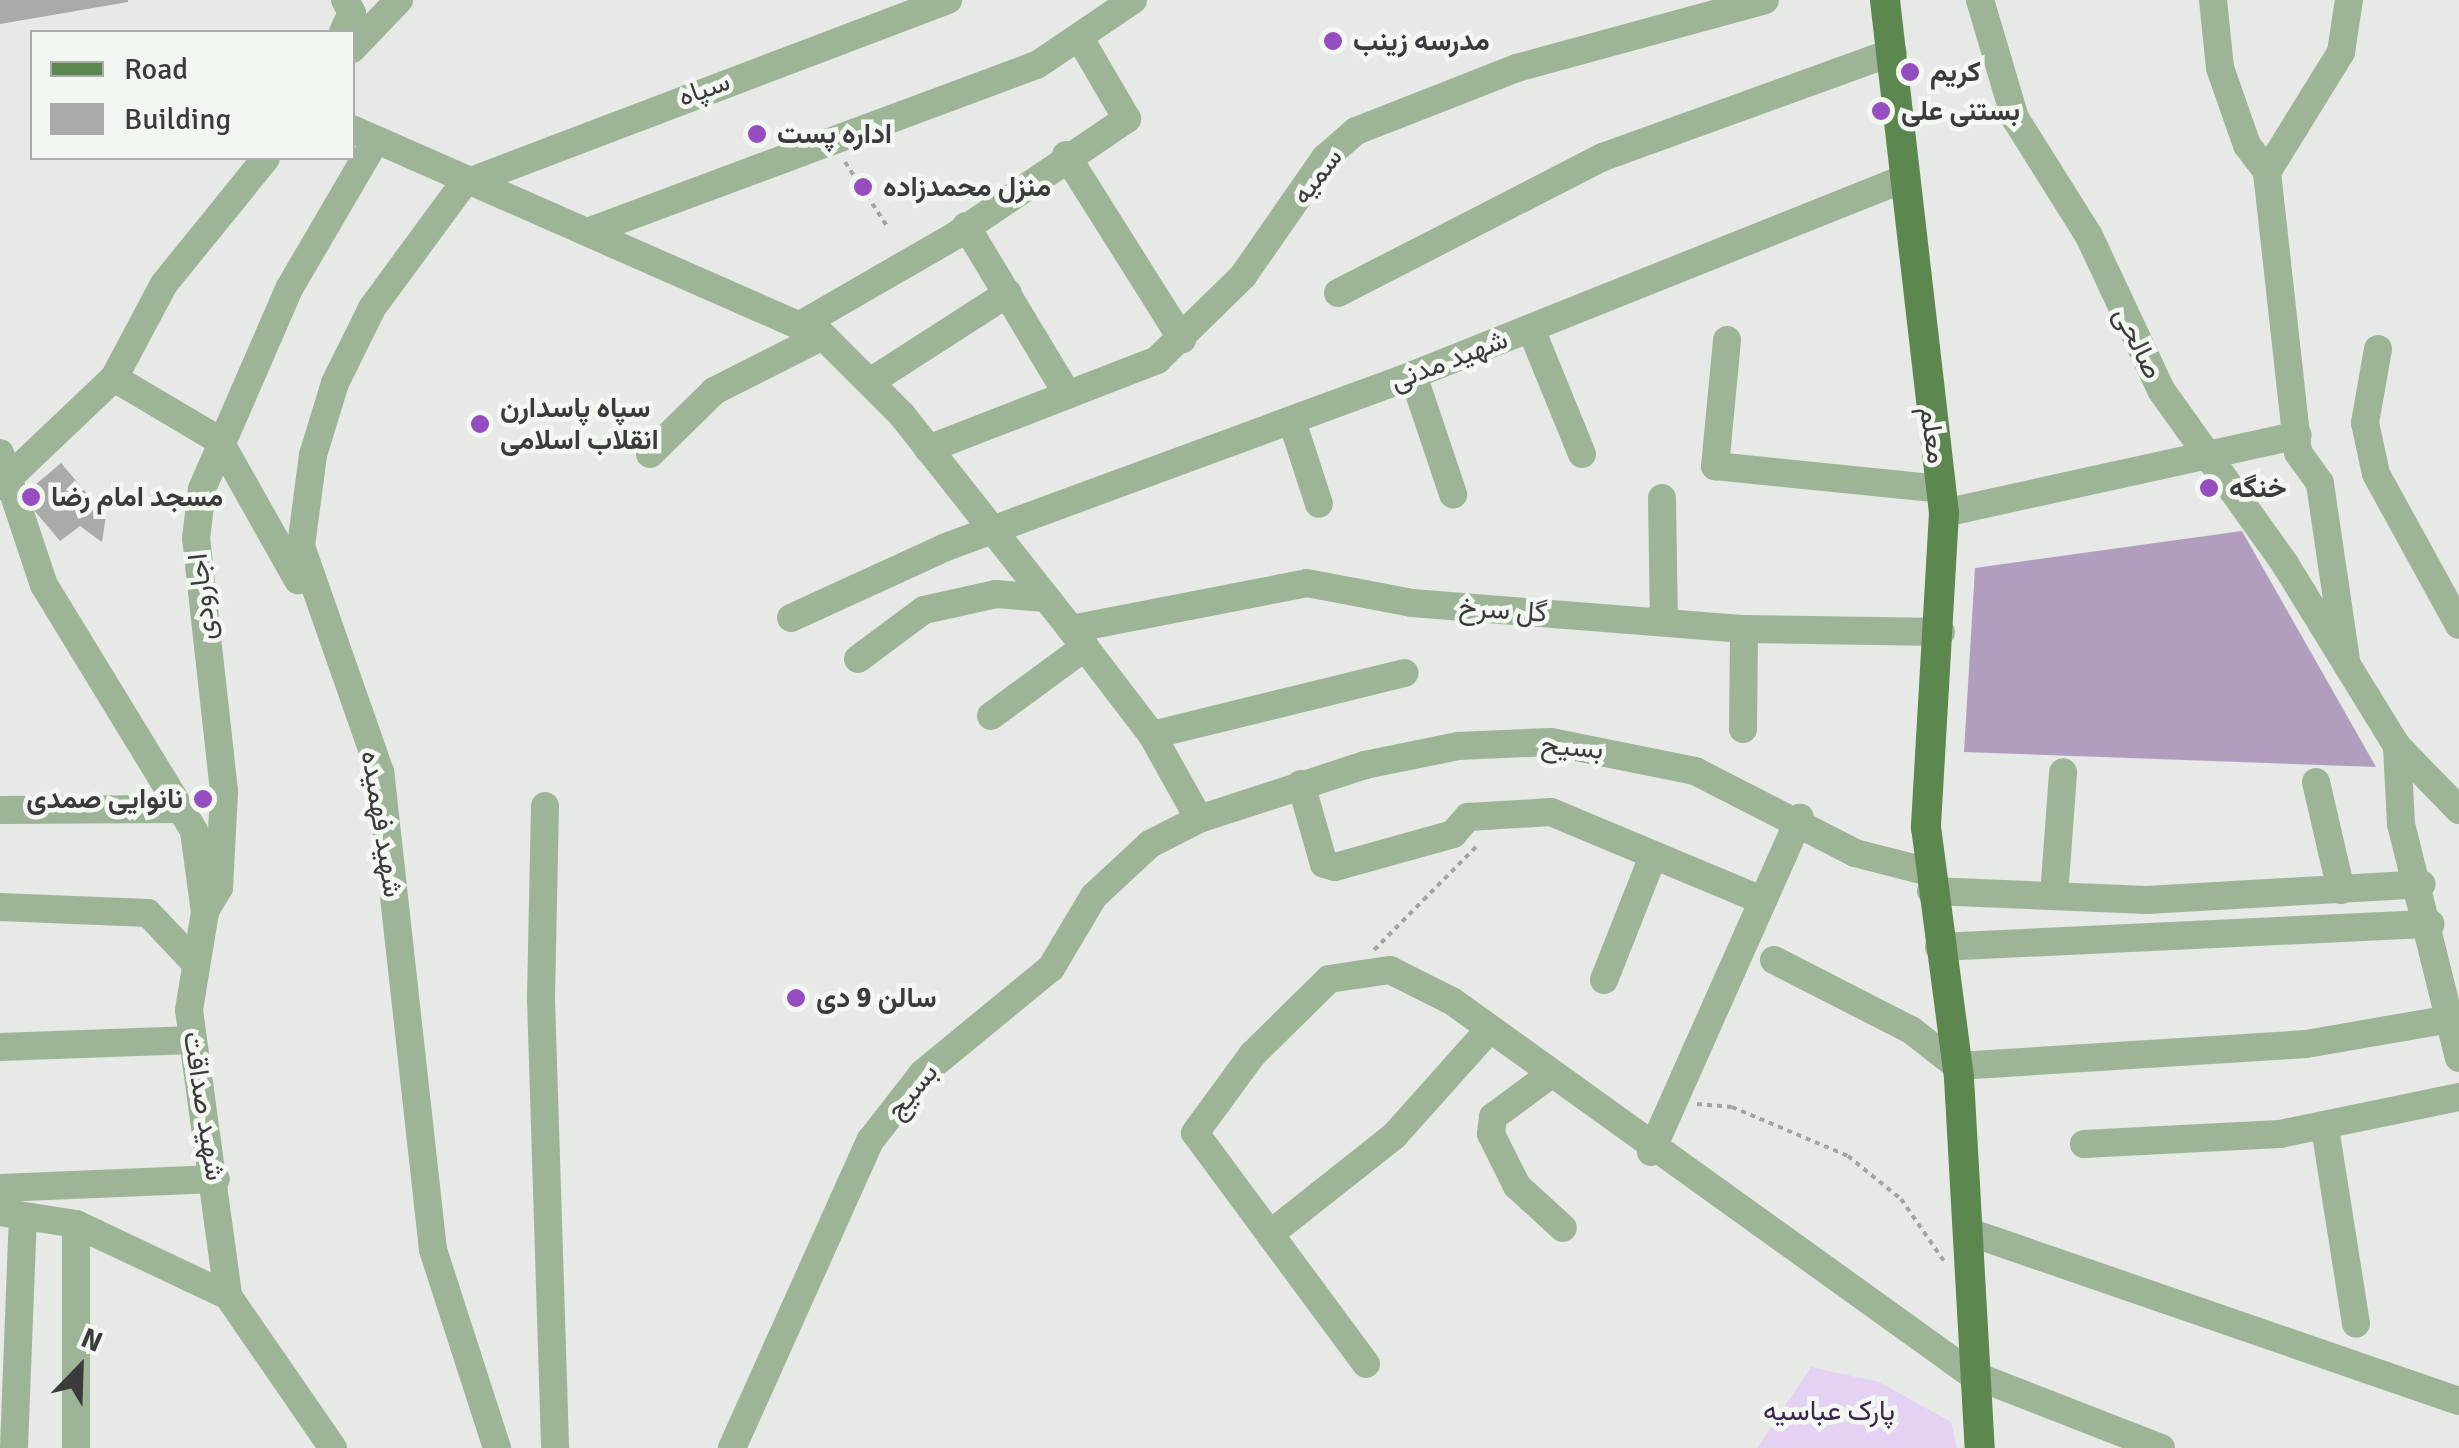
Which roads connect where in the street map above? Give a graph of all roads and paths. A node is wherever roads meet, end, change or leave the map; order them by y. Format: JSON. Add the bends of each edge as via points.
{"nodes":[{"id":1,"x":346,"y":0,"type":"edge"},
{"id":2,"x":399,"y":0,"type":"edge"},
{"id":3,"x":948,"y":0,"type":"edge"},
{"id":4,"x":1133,"y":0,"type":"edge"},
{"id":5,"x":1765,"y":0,"type":"edge"},
{"id":6,"x":1885,"y":0,"type":"edge"},
{"id":7,"x":1980,"y":0,"type":"edge"},
{"id":8,"x":2213,"y":0,"type":"edge"},
{"id":9,"x":2348,"y":0,"type":"edge"},
{"id":10,"x":344,"y":30,"type":"edge"},
{"id":11,"x":1081,"y":40,"type":"junction"},
{"id":12,"x":355,"y":47,"type":"edge"},
{"id":13,"x":1893,"y":52,"type":"junction"},
{"id":14,"x":364,"y":134,"type":"edge"},
{"id":15,"x":831,"y":142,"type":"junction"},
{"id":16,"x":1066,"y":154,"type":"junction"},
{"id":17,"x":264,"y":160,"type":"edge"},
{"id":18,"x":351,"y":160,"type":"edge"},
{"id":19,"x":2266,"y":172,"type":"junction"},
{"id":20,"x":1904,"y":179,"type":"junction"},
{"id":21,"x":463,"y":184,"type":"junction"},
{"id":22,"x":887,"y":226,"type":"dead end"},
{"id":23,"x":966,"y":226,"type":"junction"},
{"id":24,"x":590,"y":231,"type":"junction"},
{"id":25,"x":1008,"y":293,"type":"junction"},
{"id":26,"x":1338,"y":293,"type":"dead end"},
{"id":27,"x":1531,"y":328,"type":"junction"},
{"id":28,"x":812,"y":330,"type":"junction"},
{"id":29,"x":1182,"y":339,"type":"junction"},
{"id":30,"x":1727,"y":340,"type":"dead end"},
{"id":31,"x":2378,"y":349,"type":"dead end"},
{"id":32,"x":1414,"y":375,"type":"junction"},
{"id":33,"x":114,"y":378,"type":"junction"},
{"id":34,"x":870,"y":382,"type":"junction"},
{"id":35,"x":1068,"y":394,"type":"junction"},
{"id":36,"x":1292,"y":421,"type":"junction"},
{"id":37,"x":2298,"y":435,"type":"junction"},
{"id":38,"x":219,"y":440,"type":"junction"},
{"id":39,"x":928,"y":448,"type":"junction"},
{"id":40,"x":0,"y":452,"type":"edge"},
{"id":41,"x":650,"y":454,"type":"dead end"},
{"id":42,"x":1582,"y":454,"type":"dead end"},
{"id":43,"x":2206,"y":460,"type":"junction"},
{"id":44,"x":5,"y":482,"type":"edge"},
{"id":45,"x":1454,"y":494,"type":"dead end"},
{"id":46,"x":1662,"y":498,"type":"dead end"},
{"id":47,"x":1943,"y":501,"type":"junction"},
{"id":48,"x":1319,"y":504,"type":"dead end"},
{"id":49,"x":991,"y":530,"type":"junction"},
{"id":50,"x":1046,"y":598,"type":"junction"},
{"id":51,"x":791,"y":618,"type":"dead end"},
{"id":52,"x":320,"y":619,"type":"junction"},
{"id":53,"x":1664,"y":622,"type":"junction"},
{"id":54,"x":2459,"y":625,"type":"edge"},
{"id":55,"x":1744,"y":629,"type":"junction"},
{"id":56,"x":1941,"y":632,"type":"junction"},
{"id":57,"x":1078,"y":638,"type":"junction"},
{"id":58,"x":858,"y":659,"type":"dead end"},
{"id":59,"x":2346,"y":660,"type":"junction"},
{"id":60,"x":1406,"y":673,"type":"dead end"},
{"id":61,"x":991,"y":716,"type":"dead end"},
{"id":62,"x":1743,"y":728,"type":"dead end"},
{"id":63,"x":1152,"y":735,"type":"junction"},
{"id":64,"x":2396,"y":746,"type":"junction"},
{"id":65,"x":2063,"y":772,"type":"dead end"},
{"id":66,"x":2316,"y":782,"type":"dead end"},
{"id":67,"x":1300,"y":784,"type":"junction"},
{"id":68,"x":2454,"y":798,"type":"edge"},
{"id":69,"x":545,"y":806,"type":"dead end"},
{"id":70,"x":182,"y":809,"type":"junction"},
{"id":71,"x":0,"y":810,"type":"edge"},
{"id":72,"x":1800,"y":818,"type":"junction"},
{"id":73,"x":1200,"y":819,"type":"junction"},
{"id":74,"x":1478,"y":844,"type":"dead end"},
{"id":75,"x":1652,"y":859,"type":"junction"},
{"id":76,"x":1930,"y":882,"type":"junction"},
{"id":77,"x":2422,"y":884,"type":"junction"},
{"id":78,"x":2341,"y":890,"type":"junction"},
{"id":79,"x":2054,"y":896,"type":"junction"},
{"id":80,"x":1761,"y":900,"type":"junction"},
{"id":81,"x":0,"y":907,"type":"edge"},
{"id":82,"x":205,"y":912,"type":"junction"},
{"id":83,"x":2430,"y":924,"type":"junction"},
{"id":84,"x":1939,"y":947,"type":"junction"},
{"id":85,"x":1774,"y":960,"type":"dead end"},
{"id":86,"x":196,"y":964,"type":"junction"},
{"id":87,"x":1357,"y":972,"type":"junction"},
{"id":88,"x":1604,"y":980,"type":"dead end"},
{"id":89,"x":2450,"y":1018,"type":"junction"},
{"id":90,"x":1486,"y":1033,"type":"junction"},
{"id":91,"x":194,"y":1040,"type":"junction"},
{"id":92,"x":0,"y":1046,"type":"edge"},
{"id":93,"x":2459,"y":1058,"type":"edge"},
{"id":94,"x":1957,"y":1066,"type":"junction"},
{"id":95,"x":1547,"y":1077,"type":"junction"},
{"id":96,"x":2459,"y":1097,"type":"edge"},
{"id":97,"x":1670,"y":1100,"type":"junction"},
{"id":98,"x":2325,"y":1128,"type":"junction"},
{"id":99,"x":2084,"y":1144,"type":"dead end"},
{"id":100,"x":1651,"y":1152,"type":"junction"},
{"id":101,"x":216,"y":1179,"type":"junction"},
{"id":102,"x":0,"y":1188,"type":"edge"},
{"id":103,"x":12,"y":1214,"type":"edge"},
{"id":104,"x":76,"y":1224,"type":"junction"},
{"id":105,"x":1562,"y":1228,"type":"dead end"},
{"id":106,"x":1969,"y":1232,"type":"junction"},
{"id":107,"x":1270,"y":1234,"type":"junction"},
{"id":108,"x":1970,"y":1290,"type":"junction"},
{"id":109,"x":228,"y":1296,"type":"junction"},
{"id":110,"x":2356,"y":1324,"type":"dead end"},
{"id":111,"x":1366,"y":1364,"type":"dead end"},
{"id":112,"x":1971,"y":1374,"type":"junction"},
{"id":113,"x":2459,"y":1402,"type":"edge"},
{"id":114,"x":14,"y":1448,"type":"edge"},
{"id":115,"x":76,"y":1448,"type":"edge"},
{"id":116,"x":333,"y":1448,"type":"edge"},
{"id":117,"x":497,"y":1448,"type":"edge"},
{"id":118,"x":555,"y":1448,"type":"edge"},
{"id":119,"x":732,"y":1448,"type":"edge"},
{"id":120,"x":1980,"y":1448,"type":"edge"},
{"id":121,"x":2161,"y":1448,"type":"edge"}],
"edges":[{"from":1,"to":10,"type":"street","via":[[352,13]]},
{"from":2,"to":12,"type":"street"},
{"from":3,"to":21,"type":"street","name":"سپاه","via":[[502,162]]},
{"from":4,"to":11,"type":"street"},
{"from":5,"to":29,"type":"street","name":"سمیه","via":[[1517,68],[1356,130]]},
{"from":6,"to":13,"type":"main road","name":"معلم"},
{"from":7,"to":43,"type":"street","name":"صالحی","via":[[2014,118],[2089,236],[2161,390]]},
{"from":8,"to":19,"type":"street","via":[[2220,68],[2246,145]]},
{"from":9,"to":19,"type":"street","via":[[2341,52]]},
{"from":11,"to":15,"type":"street"},
{"from":11,"to":16,"type":"street","via":[[1127,119]]},
{"from":13,"to":20,"type":"main road","name":"معلم"},
{"from":13,"to":26,"type":"street","via":[[1602,158]]},
{"from":14,"to":21,"type":"street"},
{"from":15,"to":22,"type":"path"},
{"from":15,"to":24,"type":"street"},
{"from":16,"to":23,"type":"street"},
{"from":16,"to":29,"type":"street"},
{"from":17,"to":33,"type":"street","via":[[164,284]]},
{"from":18,"to":38,"type":"street","name":"اجارودی"},
{"from":19,"to":37,"type":"street"},
{"from":20,"to":27,"type":"street","name":"شهید مدنی"},
{"from":20,"to":47,"type":"main road","name":"معلم"},
{"from":21,"to":24,"type":"street"},
{"from":21,"to":52,"type":"street","name":"شهید فهمیده","via":[[372,308],[335,383],[313,454],[301,546]]},
{"from":23,"to":25,"type":"street"},
{"from":23,"to":28,"type":"street"},
{"from":24,"to":28,"type":"street"},
{"from":25,"to":34,"type":"street"},
{"from":25,"to":35,"type":"street"},
{"from":27,"to":32,"type":"street","name":"شهید مدنی"},
{"from":27,"to":42,"type":"street"},
{"from":28,"to":34,"type":"street"},
{"from":28,"to":41,"type":"street","via":[[714,391]]},
{"from":29,"to":35,"type":"street","name":"سمیه","via":[[1157,360]]},
{"from":30,"to":47,"type":"street","via":[[1715,466]]},
{"from":31,"to":54,"type":"street","via":[[2365,423],[2376,474]]},
{"from":32,"to":36,"type":"street","name":"شهید مدنی"},
{"from":32,"to":45,"type":"street"},
{"from":33,"to":38,"type":"street"},
{"from":33,"to":44,"type":"street"},
{"from":34,"to":39,"type":"street"},
{"from":35,"to":39,"type":"street","name":"سمیه"},
{"from":36,"to":48,"type":"street"},
{"from":36,"to":49,"type":"street","name":"شهید مدنی"},
{"from":37,"to":43,"type":"street"},
{"from":37,"to":59,"type":"street","via":[[2320,483]]},
{"from":38,"to":52,"type":"street"},
{"from":38,"to":82,"type":"street","name":"اجارودی","via":[[196,540],[224,791],[219,888]]},
{"from":39,"to":49,"type":"street"},
{"from":40,"to":44,"type":"street","name":"شهید صداقت"},
{"from":43,"to":47,"type":"street"},
{"from":43,"to":59,"type":"street","name":"صالحی"},
{"from":44,"to":70,"type":"street","name":"شهید صداقت","via":[[44,585]]},
{"from":46,"to":53,"type":"street"},
{"from":47,"to":56,"type":"main road","name":"معلم"},
{"from":49,"to":50,"type":"street"},
{"from":49,"to":51,"type":"street","name":"شهید مدنی"},
{"from":50,"to":57,"type":"street"},
{"from":50,"to":58,"type":"street","via":[[996,594],[924,610]]},
{"from":52,"to":117,"type":"street","name":"شهید فهمیده","via":[[380,772],[433,1250]]},
{"from":53,"to":55,"type":"street","name":"گل سرخ"},
{"from":53,"to":57,"type":"street","name":"گل سرخ","via":[[1412,604],[1306,582]]},
{"from":55,"to":56,"type":"street","name":"گل سرخ"},
{"from":55,"to":62,"type":"street"},
{"from":56,"to":76,"type":"main road","name":"معلم"},
{"from":57,"to":61,"type":"street"},
{"from":57,"to":63,"type":"street"},
{"from":59,"to":64,"type":"street","name":"صالحی"},
{"from":60,"to":63,"type":"street"},
{"from":63,"to":73,"type":"street"},
{"from":64,"to":68,"type":"street"},
{"from":64,"to":77,"type":"street","via":[[2401,824]]},
{"from":65,"to":79,"type":"street"},
{"from":66,"to":78,"type":"street"},
{"from":67,"to":72,"type":"street","name":"بسیح","via":[[1458,746],[1551,742],[1695,771]]},
{"from":67,"to":73,"type":"street","name":"بسیح"},
{"from":67,"to":75,"type":"street","via":[[1324,864],[1335,868],[1454,834],[1468,817],[1551,812]]},
{"from":69,"to":118,"type":"street","via":[[541,999]]},
{"from":70,"to":71,"type":"street"},
{"from":70,"to":82,"type":"street","name":"شهید صداقت","via":[[194,832]]},
{"from":72,"to":76,"type":"street","name":"بسیح","via":[[1854,853]]},
{"from":72,"to":80,"type":"street"},
{"from":73,"to":119,"type":"street","name":"بسیج","via":[[1150,844],[1094,896],[1051,968],[923,1073],[870,1142]]},
{"from":74,"to":87,"type":"path"},
{"from":75,"to":80,"type":"street"},
{"from":75,"to":88,"type":"street"},
{"from":76,"to":79,"type":"street","name":"بسیح"},
{"from":76,"to":84,"type":"main road","name":"معلم"},
{"from":77,"to":78,"type":"street","name":"بسیح"},
{"from":77,"to":83,"type":"street"},
{"from":78,"to":79,"type":"street","name":"بسیح"},
{"from":80,"to":97,"type":"street"},
{"from":81,"to":86,"type":"street","via":[[148,913]]},
{"from":82,"to":86,"type":"street","name":"شهید صداقت"},
{"from":83,"to":84,"type":"street"},
{"from":83,"to":89,"type":"street"},
{"from":84,"to":94,"type":"main road","name":"معلم"},
{"from":85,"to":94,"type":"street","via":[[1911,1030]]},
{"from":86,"to":91,"type":"street","name":"شهید صداقت"},
{"from":87,"to":90,"type":"street","via":[[1420,980]]},
{"from":87,"to":107,"type":"street","via":[[1329,979],[1304,1000],[1195,1133]]},
{"from":89,"to":93,"type":"street"},
{"from":89,"to":94,"type":"street","via":[[2306,1044]]},
{"from":90,"to":95,"type":"street"},
{"from":90,"to":107,"type":"street","via":[[1394,1136]]},
{"from":91,"to":92,"type":"street"},
{"from":91,"to":101,"type":"street","name":"شهید صداقت"},
{"from":94,"to":106,"type":"main road","name":"معلم"},
{"from":95,"to":100,"type":"street"},
{"from":95,"to":105,"type":"street","via":[[1494,1117],[1491,1134],[1517,1186]]},
{"from":96,"to":98,"type":"street"},
{"from":97,"to":100,"type":"street"},
{"from":97,"to":108,"type":"path","via":[[1732,1107],[1848,1156],[1901,1199]]},
{"from":98,"to":99,"type":"street"},
{"from":98,"to":110,"type":"street"},
{"from":100,"to":112,"type":"street"},
{"from":101,"to":102,"type":"street"},
{"from":101,"to":109,"type":"street","name":"شهید صداقت"},
{"from":103,"to":104,"type":"street"},
{"from":103,"to":114,"type":"street"},
{"from":104,"to":109,"type":"street"},
{"from":104,"to":115,"type":"street"},
{"from":106,"to":108,"type":"main road","name":"معلم"},
{"from":106,"to":113,"type":"street"},
{"from":107,"to":111,"type":"street"},
{"from":108,"to":112,"type":"main road","name":"معلم"},
{"from":109,"to":116,"type":"street","name":"شهید صداقت"},
{"from":112,"to":120,"type":"main road","name":"معلم"},
{"from":112,"to":121,"type":"street"}]}
